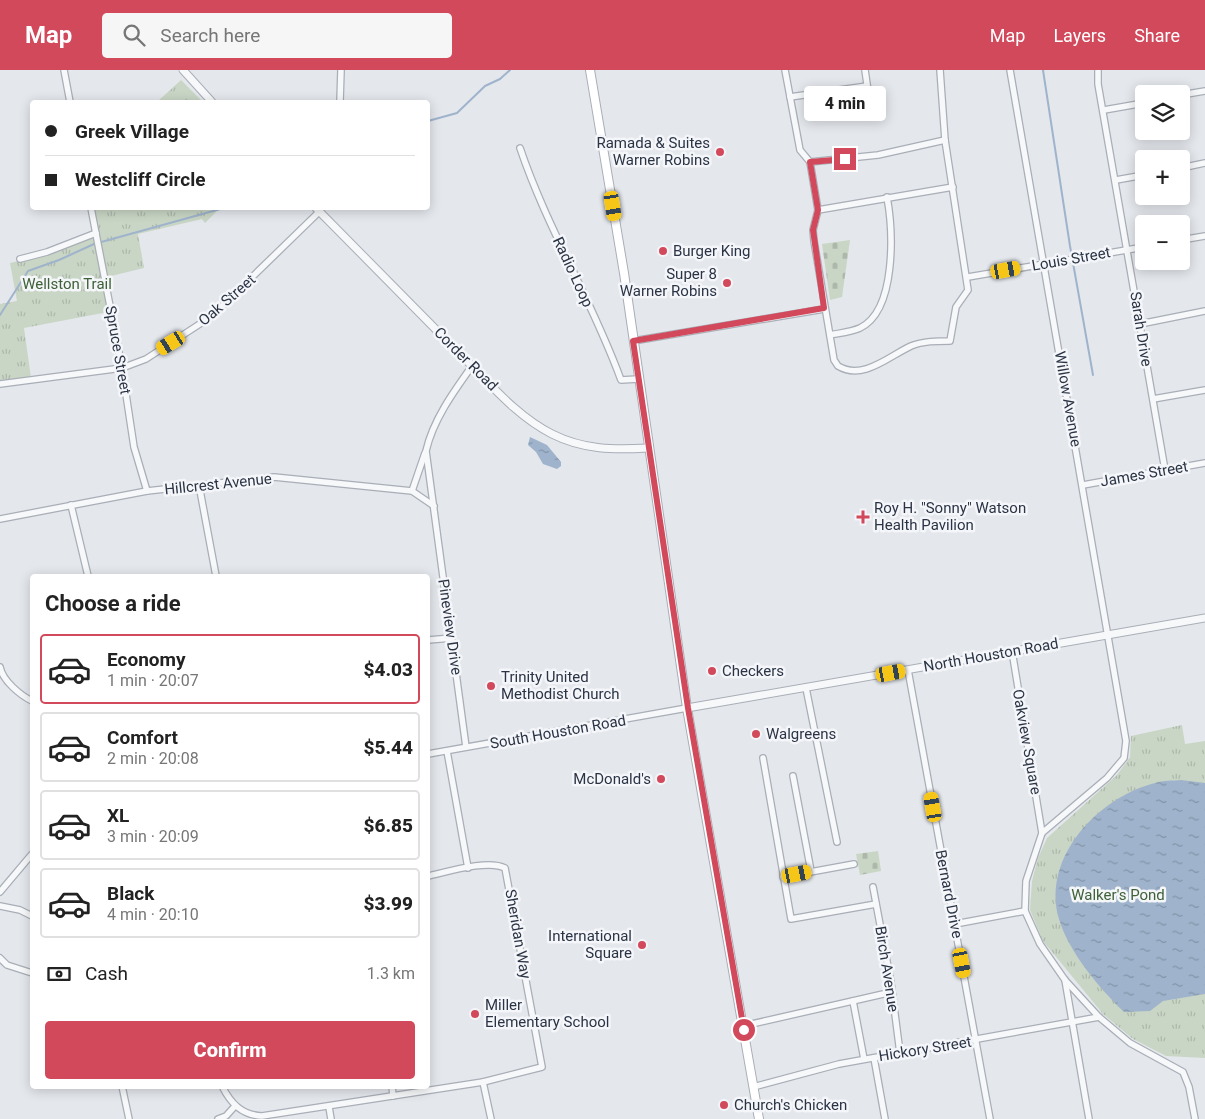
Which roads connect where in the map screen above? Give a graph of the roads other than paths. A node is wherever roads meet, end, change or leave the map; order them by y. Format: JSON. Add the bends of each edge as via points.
{"nodes":[{"id":1,"x":64,"y":70,"type":"edge"},
{"id":2,"x":183,"y":70,"type":"edge"},
{"id":3,"x":341,"y":70,"type":"edge"},
{"id":4,"x":590,"y":70,"type":"edge"},
{"id":5,"x":785,"y":70,"type":"edge"},
{"id":6,"x":865,"y":70,"type":"edge"},
{"id":7,"x":940,"y":70,"type":"edge"},
{"id":8,"x":1010,"y":70,"type":"edge"},
{"id":9,"x":1098,"y":70,"type":"edge"},
{"id":10,"x":867,"y":86,"type":"junction"},
{"id":11,"x":1205,"y":91,"type":"edge"},
{"id":12,"x":1190,"y":94,"type":"edge"},
{"id":13,"x":790,"y":97,"type":"junction"},
{"id":14,"x":70,"y":100,"type":"edge"},
{"id":15,"x":210,"y":100,"type":"edge"},
{"id":16,"x":340,"y":100,"type":"edge"},
{"id":17,"x":1135,"y":104,"type":"edge"},
{"id":18,"x":1104,"y":110,"type":"junction"},
{"id":19,"x":871,"y":112,"type":"dead end"},
{"id":20,"x":945,"y":140,"type":"junction"},
{"id":21,"x":520,"y":148,"type":"dead end"},
{"id":22,"x":810,"y":162,"type":"junction"},
{"id":23,"x":1205,"y":163,"type":"edge"},
{"id":24,"x":1190,"y":166,"type":"edge"},
{"id":25,"x":1135,"y":176,"type":"edge"},
{"id":26,"x":1116,"y":180,"type":"junction"},
{"id":27,"x":953,"y":187,"type":"junction"},
{"id":28,"x":887,"y":198,"type":"junction"},
{"id":29,"x":91,"y":210,"type":"edge"},
{"id":30,"x":317,"y":210,"type":"edge"},
{"id":31,"x":319,"y":210,"type":"edge"},
{"id":32,"x":818,"y":210,"type":"junction"},
{"id":33,"x":96,"y":234,"type":"junction"},
{"id":34,"x":1205,"y":236,"type":"edge"},
{"id":35,"x":1190,"y":238,"type":"edge"},
{"id":36,"x":1135,"y":248,"type":"edge"},
{"id":37,"x":1128,"y":249,"type":"junction"},
{"id":38,"x":20,"y":259,"type":"dead end"},
{"id":39,"x":1044,"y":264,"type":"junction"},
{"id":40,"x":968,"y":277,"type":"junction"},
{"id":41,"x":824,"y":308,"type":"junction"},
{"id":42,"x":1205,"y":311,"type":"edge"},
{"id":43,"x":1140,"y":324,"type":"junction"},
{"id":44,"x":830,"y":334,"type":"junction"},
{"id":45,"x":633,"y":341,"type":"junction"},
{"id":46,"x":472,"y":366,"type":"junction"},
{"id":47,"x":122,"y":368,"type":"junction"},
{"id":48,"x":638,"y":379,"type":"junction"},
{"id":49,"x":0,"y":384,"type":"edge"},
{"id":50,"x":1205,"y":390,"type":"edge"},
{"id":51,"x":1153,"y":399,"type":"junction"},
{"id":52,"x":648,"y":448,"type":"junction"},
{"id":53,"x":426,"y":451,"type":"junction"},
{"id":54,"x":1205,"y":463,"type":"edge"},
{"id":55,"x":1165,"y":470,"type":"junction"},
{"id":56,"x":199,"y":484,"type":"junction"},
{"id":57,"x":1083,"y":485,"type":"junction"},
{"id":58,"x":412,"y":491,"type":"junction"},
{"id":59,"x":147,"y":492,"type":"junction"},
{"id":60,"x":71,"y":505,"type":"junction"},
{"id":61,"x":434,"y":506,"type":"junction"},
{"id":62,"x":0,"y":519,"type":"edge"},
{"id":63,"x":88,"y":574,"type":"edge"},
{"id":64,"x":216,"y":574,"type":"edge"},
{"id":65,"x":1205,"y":618,"type":"edge"},
{"id":66,"x":1109,"y":634,"type":"junction"},
{"id":67,"x":452,"y":638,"type":"junction"},
{"id":68,"x":430,"y":640,"type":"edge"},
{"id":69,"x":1012,"y":652,"type":"junction"},
{"id":70,"x":908,"y":670,"type":"junction"},
{"id":71,"x":0,"y":671,"type":"edge"},
{"id":72,"x":806,"y":688,"type":"junction"},
{"id":73,"x":30,"y":700,"type":"edge"},
{"id":74,"x":688,"y":708,"type":"junction"},
{"id":75,"x":466,"y":748,"type":"junction"},
{"id":76,"x":447,"y":751,"type":"junction"},
{"id":77,"x":430,"y":754,"type":"edge"},
{"id":78,"x":763,"y":758,"type":"dead end"},
{"id":79,"x":793,"y":776,"type":"dead end"},
{"id":80,"x":1042,"y":833,"type":"junction"},
{"id":81,"x":837,"y":842,"type":"dead end"},
{"id":82,"x":30,"y":856,"type":"edge"},
{"id":83,"x":854,"y":864,"type":"dead end"},
{"id":84,"x":468,"y":868,"type":"junction"},
{"id":85,"x":811,"y":871,"type":"junction"},
{"id":86,"x":430,"y":876,"type":"edge"},
{"id":87,"x":784,"y":877,"type":"junction"},
{"id":88,"x":873,"y":886,"type":"dead end"},
{"id":89,"x":0,"y":892,"type":"edge"},
{"id":90,"x":876,"y":904,"type":"junction"},
{"id":91,"x":0,"y":906,"type":"edge"},
{"id":92,"x":1025,"y":911,"type":"junction"},
{"id":93,"x":30,"y":915,"type":"edge"},
{"id":94,"x":955,"y":924,"type":"junction"},
{"id":95,"x":0,"y":958,"type":"edge"},
{"id":96,"x":30,"y":972,"type":"edge"},
{"id":97,"x":1065,"y":980,"type":"junction"},
{"id":98,"x":892,"y":992,"type":"junction"},
{"id":99,"x":853,"y":1002,"type":"junction"},
{"id":100,"x":1099,"y":1018,"type":"junction"},
{"id":101,"x":1072,"y":1023,"type":"junction"},
{"id":102,"x":743,"y":1026,"type":"junction"},
{"id":103,"x":978,"y":1041,"type":"junction"},
{"id":104,"x":900,"y":1053,"type":"junction"},
{"id":105,"x":874,"y":1058,"type":"junction"},
{"id":106,"x":864,"y":1059,"type":"junction"},
{"id":107,"x":483,"y":1082,"type":"junction"},
{"id":108,"x":753,"y":1088,"type":"junction"},
{"id":109,"x":123,"y":1089,"type":"edge"},
{"id":110,"x":224,"y":1089,"type":"edge"},
{"id":111,"x":393,"y":1089,"type":"edge"},
{"id":112,"x":394,"y":1096,"type":"junction"},
{"id":113,"x":235,"y":1106,"type":"junction"},
{"id":114,"x":329,"y":1108,"type":"junction"},
{"id":115,"x":129,"y":1119,"type":"edge"},
{"id":116,"x":218,"y":1119,"type":"edge"},
{"id":117,"x":331,"y":1119,"type":"edge"},
{"id":118,"x":491,"y":1119,"type":"edge"},
{"id":119,"x":759,"y":1119,"type":"edge"},
{"id":120,"x":885,"y":1119,"type":"edge"},
{"id":121,"x":990,"y":1119,"type":"edge"},
{"id":122,"x":1089,"y":1119,"type":"edge"},
{"id":123,"x":1195,"y":1119,"type":"edge"}],
"edges":[{"from":1,"to":14,"type":"street"},
{"from":2,"to":15,"type":"street"},
{"from":3,"to":16,"type":"street"},
{"from":4,"to":45,"type":"main road"},
{"from":5,"to":13,"type":"street"},
{"from":6,"to":10,"type":"street"},
{"from":7,"to":20,"type":"street"},
{"from":8,"to":39,"type":"street","name":"Willow Avenue"},
{"from":9,"to":18,"type":"street","name":"Sarah Drive"},
{"from":10,"to":13,"type":"street"},
{"from":10,"to":19,"type":"street"},
{"from":11,"to":12,"type":"street"},
{"from":13,"to":22,"type":"street","via":[[801,154]]},
{"from":17,"to":18,"type":"street"},
{"from":18,"to":26,"type":"street","name":"Sarah Drive"},
{"from":20,"to":22,"type":"street","via":[[878,155]]},
{"from":20,"to":27,"type":"street"},
{"from":21,"to":48,"type":"street","name":"Radio Loop","via":[[535,191],[621,380]]},
{"from":22,"to":32,"type":"street"},
{"from":23,"to":24,"type":"street"},
{"from":25,"to":26,"type":"street"},
{"from":26,"to":37,"type":"street","name":"Sarah Drive"},
{"from":27,"to":28,"type":"street"},
{"from":27,"to":40,"type":"street"},
{"from":28,"to":32,"type":"street"},
{"from":28,"to":44,"type":"street","via":[[892,249],[881,302],[860,328]]},
{"from":29,"to":33,"type":"street","name":"Spruce Street"},
{"from":30,"to":47,"type":"street","name":"Oak Street","via":[[212,316],[146,359]]},
{"from":31,"to":46,"type":"street","name":"Corder Road"},
{"from":32,"to":41,"type":"street","via":[[813,230]]},
{"from":33,"to":38,"type":"street"},
{"from":33,"to":47,"type":"street","name":"Spruce Street"},
{"from":34,"to":35,"type":"street"},
{"from":36,"to":37,"type":"street","name":"Louis Street"},
{"from":37,"to":39,"type":"street","name":"Louis Street"},
{"from":37,"to":43,"type":"street","name":"Sarah Drive"},
{"from":39,"to":40,"type":"street","name":"Louis Street"},
{"from":39,"to":57,"type":"street","name":"Willow Avenue"},
{"from":40,"to":44,"type":"street","via":[[968,290],[956,307],[950,341],[921,342],[875,367],[850,370],[838,366],[834,360]]},
{"from":41,"to":44,"type":"street"},
{"from":41,"to":45,"type":"street"},
{"from":42,"to":43,"type":"street"},
{"from":43,"to":51,"type":"street","name":"Sarah Drive"},
{"from":45,"to":48,"type":"main road"},
{"from":46,"to":52,"type":"street","name":"Corder Road","via":[[527,418],[551,434],[600,449]]},
{"from":46,"to":53,"type":"street","via":[[441,415]]},
{"from":47,"to":49,"type":"street","name":"Oak Street"},
{"from":47,"to":59,"type":"street","name":"Spruce Street","via":[[134,446]]},
{"from":48,"to":52,"type":"main road"},
{"from":50,"to":51,"type":"street"},
{"from":51,"to":55,"type":"street","name":"Sarah Drive"},
{"from":52,"to":74,"type":"main road"},
{"from":53,"to":58,"type":"street"},
{"from":53,"to":61,"type":"street","name":"Pineview Drive"},
{"from":54,"to":55,"type":"street","name":"James Street"},
{"from":55,"to":57,"type":"street","name":"James Street"},
{"from":56,"to":58,"type":"street","name":"Hillcrest Avenue","via":[[274,477]]},
{"from":56,"to":59,"type":"street","name":"Hillcrest Avenue"},
{"from":56,"to":64,"type":"street"},
{"from":57,"to":66,"type":"street","name":"Willow Avenue"},
{"from":58,"to":61,"type":"street","name":"Hillcrest Avenue"},
{"from":59,"to":60,"type":"street","name":"Hillcrest Avenue"},
{"from":60,"to":62,"type":"street","name":"Hillcrest Avenue"},
{"from":60,"to":63,"type":"street"},
{"from":61,"to":67,"type":"street","name":"Pineview Drive"},
{"from":65,"to":66,"type":"street","name":"North Houston Road"},
{"from":66,"to":69,"type":"street","name":"North Houston Road"},
{"from":66,"to":80,"type":"street","name":"Willow Avenue","via":[[1126,727],[1124,758],[1107,778]]},
{"from":67,"to":68,"type":"street"},
{"from":67,"to":75,"type":"street","name":"Pineview Drive"},
{"from":69,"to":70,"type":"street","name":"North Houston Road"},
{"from":69,"to":80,"type":"street","name":"Oakview Square"},
{"from":70,"to":72,"type":"street","name":"North Houston Road"},
{"from":70,"to":94,"type":"street","name":"Bernard Drive"},
{"from":71,"to":73,"type":"street","via":[[12,686]]},
{"from":72,"to":74,"type":"street","name":"North Houston Road"},
{"from":72,"to":81,"type":"street"},
{"from":74,"to":75,"type":"street","name":"South Houston Road"},
{"from":74,"to":102,"type":"main road"},
{"from":75,"to":76,"type":"street","name":"South Houston Road"},
{"from":76,"to":77,"type":"street","name":"South Houston Road"},
{"from":76,"to":84,"type":"street"},
{"from":78,"to":87,"type":"street"},
{"from":79,"to":85,"type":"street"},
{"from":80,"to":92,"type":"street","via":[[1026,882]]},
{"from":82,"to":89,"type":"street"},
{"from":83,"to":85,"type":"street"},
{"from":84,"to":86,"type":"street","name":"Sheridan Way"},
{"from":84,"to":107,"type":"street","name":"Sheridan Way","via":[[500,865],[508,873],[542,1067]]},
{"from":85,"to":87,"type":"street"},
{"from":87,"to":90,"type":"street","via":[[791,919]]},
{"from":88,"to":90,"type":"street","name":"Birch Avenue"},
{"from":90,"to":98,"type":"street","name":"Birch Avenue"},
{"from":91,"to":93,"type":"street"},
{"from":92,"to":94,"type":"street"},
{"from":92,"to":97,"type":"street","via":[[1040,944]]},
{"from":94,"to":103,"type":"street","name":"Bernard Drive"},
{"from":95,"to":96,"type":"street","via":[[7,965]]},
{"from":97,"to":100,"type":"street"},
{"from":97,"to":101,"type":"street"},
{"from":98,"to":99,"type":"street"},
{"from":98,"to":104,"type":"street","name":"Birch Avenue"},
{"from":99,"to":102,"type":"street"},
{"from":99,"to":106,"type":"street"},
{"from":100,"to":101,"type":"street","name":"Hickory Street"},
{"from":100,"to":123,"type":"street","via":[[1130,1044],[1183,1072]]},
{"from":101,"to":103,"type":"street","name":"Hickory Street"},
{"from":101,"to":122,"type":"street"},
{"from":102,"to":108,"type":"main road"},
{"from":103,"to":104,"type":"street","name":"Hickory Street"},
{"from":103,"to":121,"type":"street","name":"Bernard Drive"},
{"from":104,"to":105,"type":"street","name":"Hickory Street"},
{"from":105,"to":106,"type":"street","name":"Hickory Street"},
{"from":105,"to":120,"type":"street"},
{"from":106,"to":108,"type":"street","name":"Hickory Street"},
{"from":107,"to":112,"type":"street"},
{"from":107,"to":118,"type":"street"},
{"from":108,"to":119,"type":"main road"},
{"from":109,"to":115,"type":"street"},
{"from":110,"to":113,"type":"street"},
{"from":111,"to":112,"type":"street"},
{"from":112,"to":114,"type":"street"},
{"from":113,"to":114,"type":"street","via":[[246,1114],[262,1116]]},
{"from":113,"to":116,"type":"street"},
{"from":114,"to":117,"type":"street"}]}
